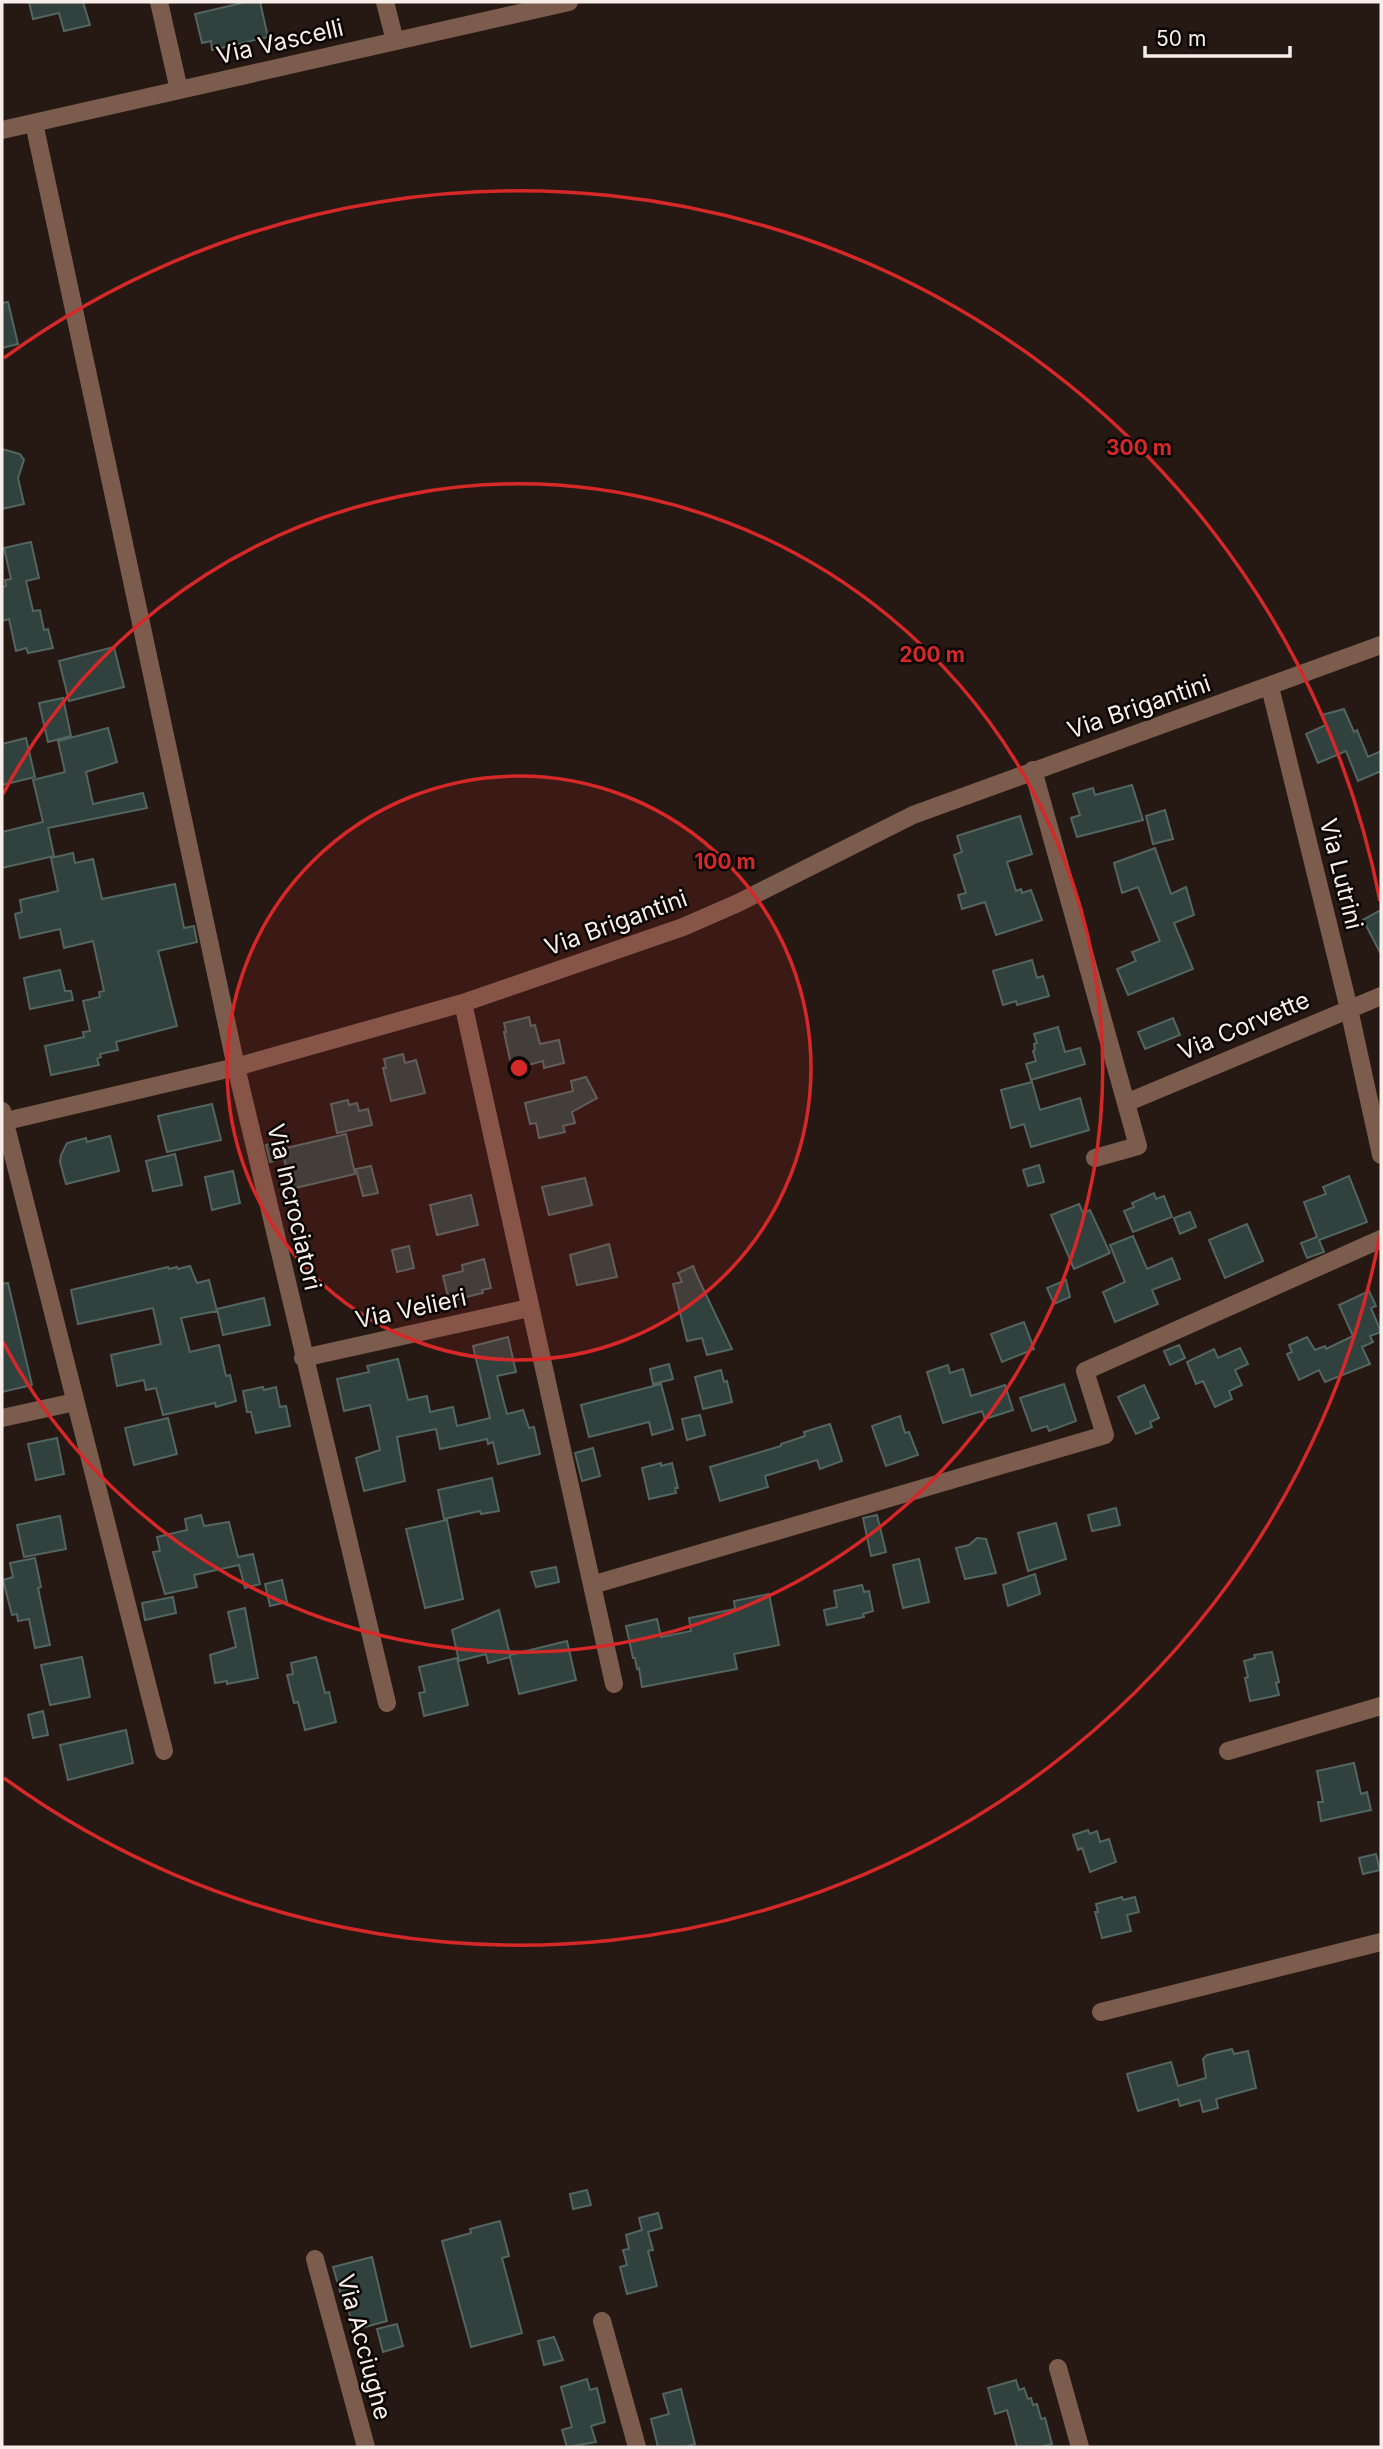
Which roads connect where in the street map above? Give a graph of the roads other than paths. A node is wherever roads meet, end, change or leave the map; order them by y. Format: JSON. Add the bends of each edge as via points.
{"nodes":[{"id":1,"x":159,"y":2,"type":"edge"},
{"id":2,"x":385,"y":2,"type":"edge"},
{"id":3,"x":569,"y":2,"type":"edge"},
{"id":4,"x":395,"y":41,"type":"junction"},
{"id":5,"x":179,"y":90,"type":"junction"},
{"id":6,"x":34,"y":123,"type":"junction"},
{"id":7,"x":2,"y":130,"type":"edge"},
{"id":8,"x":1381,"y":645,"type":"edge"},
{"id":9,"x":1270,"y":687,"type":"junction"},
{"id":10,"x":1033,"y":770,"type":"junction"},
{"id":11,"x":1381,"y":996,"type":"edge"},
{"id":12,"x":463,"y":1003,"type":"junction"},
{"id":13,"x":1349,"y":1009,"type":"junction"},
{"id":14,"x":236,"y":1068,"type":"junction"},
{"id":15,"x":1126,"y":1103,"type":"junction"},
{"id":16,"x":3,"y":1118,"type":"edge"},
{"id":17,"x":1381,"y":1155,"type":"edge"},
{"id":18,"x":1095,"y":1158,"type":"dead end"},
{"id":19,"x":1381,"y":1239,"type":"edge"},
{"id":20,"x":529,"y":1308,"type":"junction"},
{"id":21,"x":303,"y":1358,"type":"junction"},
{"id":22,"x":75,"y":1402,"type":"junction"},
{"id":23,"x":2,"y":1418,"type":"edge"},
{"id":24,"x":592,"y":1585,"type":"junction"},
{"id":25,"x":614,"y":1684,"type":"dead end"},
{"id":26,"x":387,"y":1703,"type":"dead end"},
{"id":27,"x":1381,"y":1706,"type":"edge"},
{"id":28,"x":164,"y":1751,"type":"dead end"},
{"id":29,"x":1228,"y":1751,"type":"dead end"},
{"id":30,"x":1381,"y":1942,"type":"edge"},
{"id":31,"x":1101,"y":2012,"type":"dead end"},
{"id":32,"x":315,"y":2259,"type":"dead end"},
{"id":33,"x":602,"y":2321,"type":"dead end"},
{"id":34,"x":1058,"y":2368,"type":"dead end"},
{"id":35,"x":366,"y":2447,"type":"edge"},
{"id":36,"x":637,"y":2447,"type":"edge"},
{"id":37,"x":1080,"y":2447,"type":"edge"}],
"edges":[{"from":1,"to":5,"type":"street"},
{"from":2,"to":4,"type":"street"},
{"from":3,"to":4,"type":"street","name":"Via Vascelli"},
{"from":4,"to":5,"type":"street","name":"Via Vascelli"},
{"from":5,"to":6,"type":"street","name":"Via Vascelli"},
{"from":6,"to":7,"type":"street","name":"Via Vascelli"},
{"from":6,"to":14,"type":"street","name":"Via Incrociatori"},
{"from":8,"to":9,"type":"street","name":"Via Brigantini"},
{"from":9,"to":10,"type":"street","name":"Via Brigantini"},
{"from":9,"to":13,"type":"street","name":"Via Lutrini"},
{"from":10,"to":12,"type":"street","name":"Via Brigantini","via":[[913,815],[694,922]]},
{"from":10,"to":15,"type":"street"},
{"from":11,"to":13,"type":"street","name":"Via Corvette"},
{"from":12,"to":14,"type":"street","name":"Via Brigantini"},
{"from":12,"to":20,"type":"street"},
{"from":13,"to":15,"type":"street","name":"Via Corvette"},
{"from":13,"to":17,"type":"street","name":"Via Lutrini"},
{"from":14,"to":16,"type":"street","name":"Via Brigantini"},
{"from":14,"to":21,"type":"street","name":"Via Incrociatori"},
{"from":15,"to":18,"type":"street","via":[[1138,1146]]},
{"from":16,"to":22,"type":"street"},
{"from":19,"to":24,"type":"street","via":[[1085,1371],[1105,1436]]},
{"from":20,"to":21,"type":"street","name":"Via Velieri"},
{"from":20,"to":24,"type":"street"},
{"from":21,"to":26,"type":"street","name":"Via Incrociatori"},
{"from":22,"to":23,"type":"street"},
{"from":22,"to":28,"type":"street"},
{"from":24,"to":25,"type":"street"},
{"from":27,"to":29,"type":"street"},
{"from":30,"to":31,"type":"street"},
{"from":32,"to":35,"type":"street","name":"Via Acciughe"},
{"from":33,"to":36,"type":"street"},
{"from":34,"to":37,"type":"street"}]}
